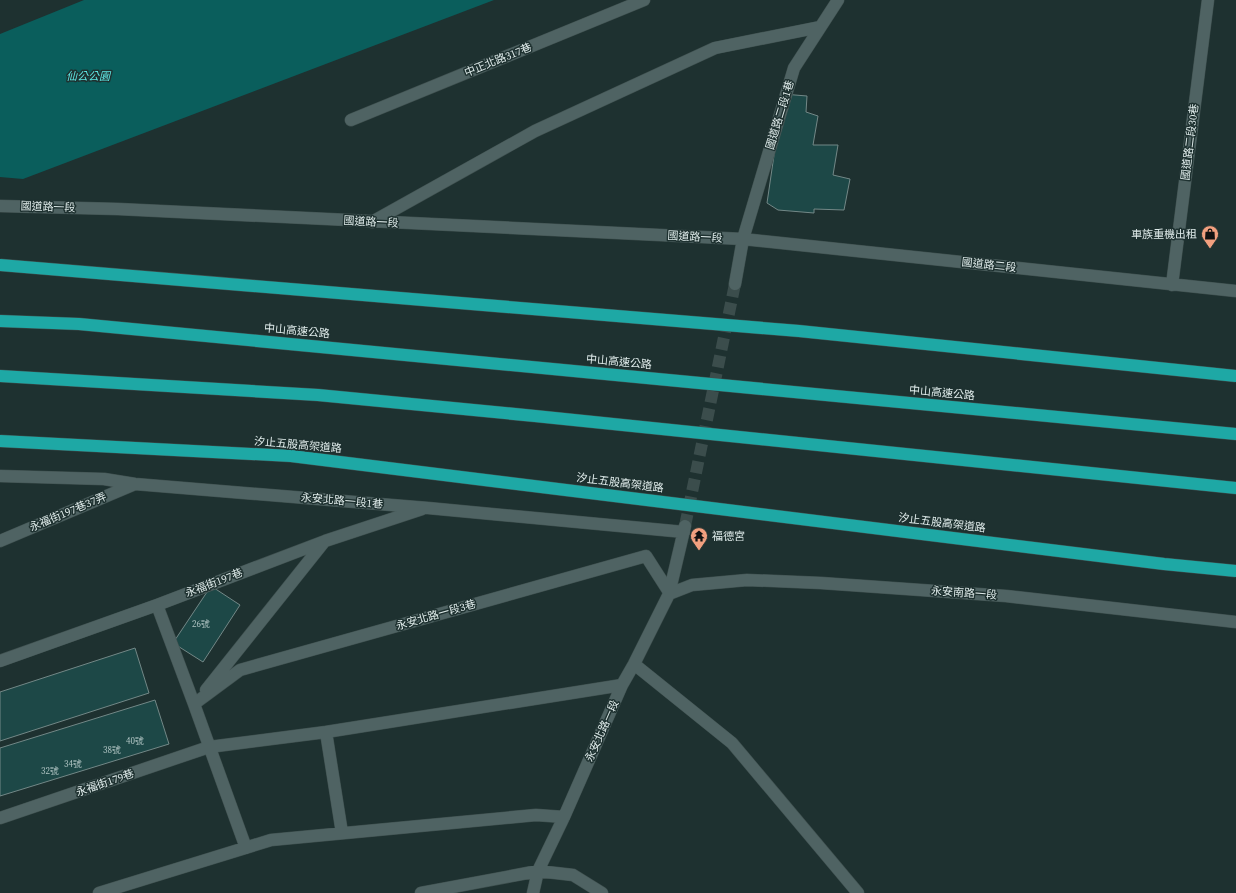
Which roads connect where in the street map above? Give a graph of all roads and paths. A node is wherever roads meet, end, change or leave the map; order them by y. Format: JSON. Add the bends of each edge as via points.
{"nodes":[{"id":1,"x":644,"y":0,"type":"edge"},
{"id":2,"x":838,"y":0,"type":"edge"},
{"id":3,"x":1208,"y":0,"type":"edge"},
{"id":4,"x":820,"y":27,"type":"junction"},
{"id":5,"x":352,"y":120,"type":"dead end"},
{"id":6,"x":0,"y":206,"type":"edge"},
{"id":7,"x":372,"y":222,"type":"junction"},
{"id":8,"x":742,"y":239,"type":"junction"},
{"id":9,"x":0,"y":265,"type":"edge"},
{"id":10,"x":735,"y":284,"type":"tunnel mouth"},
{"id":11,"x":1172,"y":285,"type":"junction"},
{"id":12,"x":1236,"y":291,"type":"edge"},
{"id":13,"x":0,"y":322,"type":"edge"},
{"id":14,"x":0,"y":376,"type":"edge"},
{"id":15,"x":1236,"y":376,"type":"edge"},
{"id":16,"x":1236,"y":434,"type":"edge"},
{"id":17,"x":0,"y":441,"type":"edge"},
{"id":18,"x":0,"y":476,"type":"edge"},
{"id":19,"x":135,"y":484,"type":"junction"},
{"id":20,"x":1236,"y":488,"type":"edge"},
{"id":21,"x":428,"y":508,"type":"junction"},
{"id":22,"x":684,"y":529,"type":"joint"},
{"id":23,"x":0,"y":541,"type":"edge"},
{"id":24,"x":325,"y":541,"type":"junction"},
{"id":25,"x":1236,"y":571,"type":"edge"},
{"id":26,"x":669,"y":593,"type":"junction"},
{"id":27,"x":157,"y":605,"type":"junction"},
{"id":28,"x":1236,"y":622,"type":"edge"},
{"id":29,"x":0,"y":661,"type":"edge"},
{"id":30,"x":634,"y":664,"type":"junction"},
{"id":31,"x":622,"y":685,"type":"junction"},
{"id":32,"x":194,"y":704,"type":"junction"},
{"id":33,"x":326,"y":732,"type":"junction"},
{"id":34,"x":209,"y":747,"type":"junction"},
{"id":35,"x":564,"y":817,"type":"junction"},
{"id":36,"x":0,"y":818,"type":"edge"},
{"id":37,"x":342,"y":833,"type":"junction"},
{"id":38,"x":246,"y":848,"type":"junction"},
{"id":39,"x":538,"y":871,"type":"junction"},
{"id":40,"x":99,"y":893,"type":"edge"},
{"id":41,"x":421,"y":893,"type":"edge"},
{"id":42,"x":533,"y":893,"type":"edge"},
{"id":43,"x":602,"y":893,"type":"edge"},
{"id":44,"x":858,"y":893,"type":"edge"}],
"edges":[{"from":1,"to":5,"type":"street","name":"中正北路317巷"},
{"from":2,"to":4,"type":"street","name":"國道路二段1巷"},
{"from":3,"to":11,"type":"street","name":"國道路二段30巷"},
{"from":4,"to":7,"type":"street","via":[[715,48],[535,131]]},
{"from":4,"to":8,"type":"street","name":"國道路二段1巷","via":[[794,68]]},
{"from":6,"to":7,"type":"street","name":"國道路一段","via":[[118,209]]},
{"from":7,"to":8,"type":"street","name":"國道路一段"},
{"from":8,"to":10,"type":"street","name":"國道路二段1巷"},
{"from":8,"to":11,"type":"street","name":"國道路二段"},
{"from":9,"to":15,"type":"highway","bridge":true,"via":[[800,331]]},
{"from":11,"to":12,"type":"street","name":"國道路二段"},
{"from":13,"to":16,"type":"highway","name":"中山高速公路","via":[[87,324]]},
{"from":14,"to":20,"type":"highway","via":[[349,398]]},
{"from":17,"to":25,"type":"highway","name":"汐止五股高架道路","bridge":true,"via":[[291,456]]},
{"from":18,"to":19,"type":"street","name":"永安北路一段1巷","via":[[104,478]]},
{"from":19,"to":21,"type":"street","name":"永安北路一段1巷"},
{"from":19,"to":23,"type":"street","name":"永福街197巷37弄"},
{"from":21,"to":22,"type":"street","name":"永安北路一段1巷"},
{"from":21,"to":24,"type":"street","name":"永福街197巷"},
{"from":22,"to":26,"type":"street","name":"永安北路一段"},
{"from":24,"to":27,"type":"street","name":"永福街197巷"},
{"from":24,"to":32,"type":"street"},
{"from":26,"to":28,"type":"street","name":"永安南路一段","via":[[692,585],[746,580],[821,583],[1006,596]]},
{"from":26,"to":30,"type":"street","name":"永安北路一段"},
{"from":26,"to":32,"type":"street","name":"永安北路一段3巷","via":[[646,556],[240,670]]},
{"from":27,"to":29,"type":"street","name":"永福街197巷"},
{"from":27,"to":32,"type":"street"},
{"from":30,"to":31,"type":"street","name":"永安北路一段"},
{"from":30,"to":44,"type":"street","via":[[732,743]]},
{"from":31,"to":33,"type":"street","name":"永福街179巷"},
{"from":31,"to":35,"type":"street","name":"永安北路一段"},
{"from":32,"to":34,"type":"street"},
{"from":33,"to":34,"type":"street","name":"永福街179巷"},
{"from":33,"to":37,"type":"street"},
{"from":34,"to":36,"type":"street","name":"永福街179巷"},
{"from":34,"to":38,"type":"street"},
{"from":35,"to":37,"type":"street","via":[[536,815]]},
{"from":35,"to":39,"type":"street","name":"永安北路一段"},
{"from":37,"to":38,"type":"street","via":[[271,840]]},
{"from":38,"to":40,"type":"street"},
{"from":39,"to":41,"type":"street"},
{"from":39,"to":42,"type":"street","name":"永安北路一段"},
{"from":39,"to":43,"type":"street","via":[[573,875]]}]}
